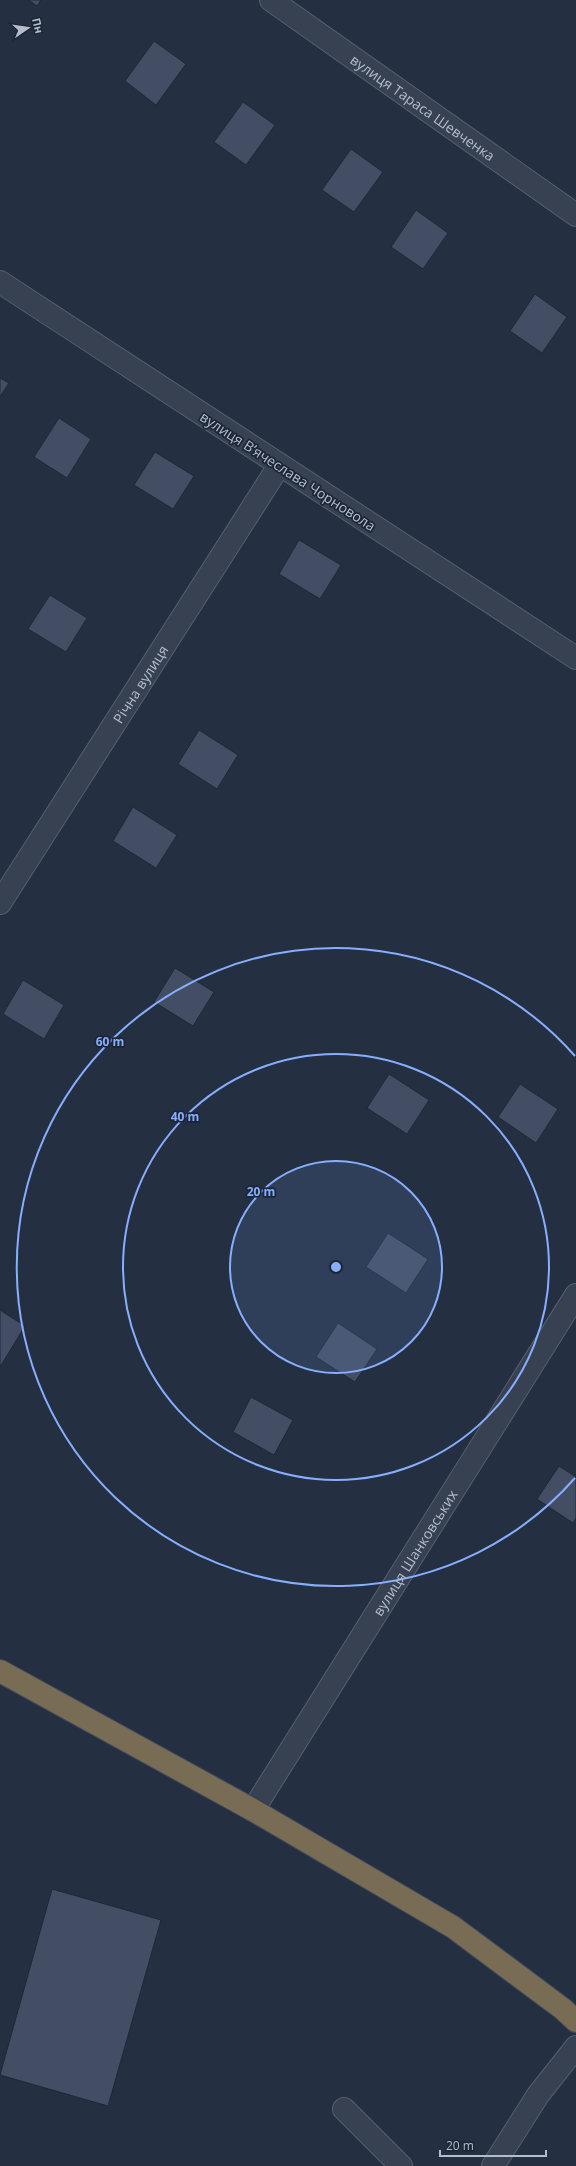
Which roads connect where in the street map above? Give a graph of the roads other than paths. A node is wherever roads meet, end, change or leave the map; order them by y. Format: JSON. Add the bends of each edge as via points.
{"nodes":[{"id":1,"x":270,"y":0,"type":"edge"},
{"id":2,"x":576,"y":215,"type":"edge"},
{"id":3,"x":0,"y":282,"type":"edge"},
{"id":4,"x":279,"y":466,"type":"junction"},
{"id":5,"x":576,"y":658,"type":"edge"},
{"id":6,"x":0,"y":903,"type":"edge"},
{"id":7,"x":576,"y":1295,"type":"edge"},
{"id":8,"x":0,"y":1671,"type":"edge"},
{"id":9,"x":253,"y":1810,"type":"junction"},
{"id":10,"x":576,"y":2021,"type":"edge"},
{"id":11,"x":576,"y":2047,"type":"edge"},
{"id":12,"x":344,"y":2109,"type":"dead end"},
{"id":13,"x":401,"y":2166,"type":"edge"},
{"id":14,"x":493,"y":2166,"type":"edge"}],
"edges":[{"from":1,"to":2,"type":"street","name":"вулиця Тараса Шевченка"},
{"from":3,"to":4,"type":"street","name":"вулиця Вʼячеслава Чорновола"},
{"from":4,"to":5,"type":"street","name":"вулиця Вʼячеслава Чорновола"},
{"from":4,"to":6,"type":"street","name":"Річна вулиця"},
{"from":7,"to":9,"type":"street","name":"вулиця Шанковських"},
{"from":8,"to":9,"type":"highway"},
{"from":9,"to":10,"type":"highway","via":[[453,1927]]},
{"from":11,"to":14,"type":"street","via":[[538,2095]]},
{"from":12,"to":13,"type":"street"}]}
